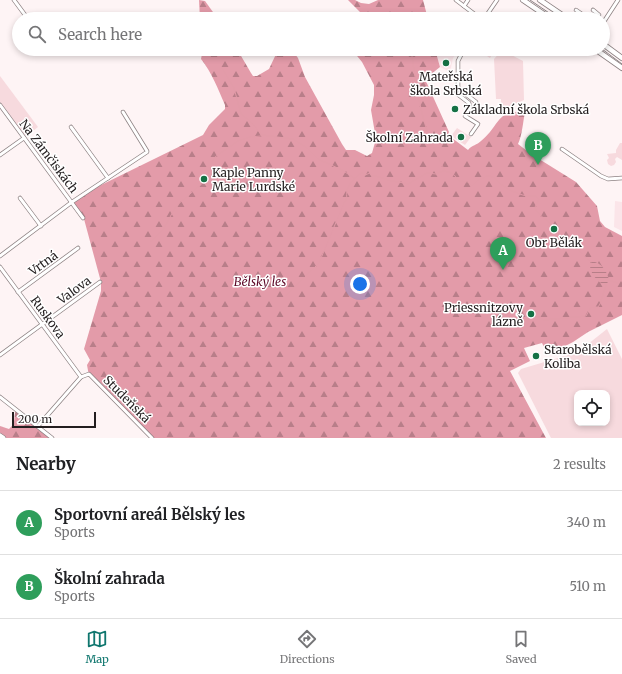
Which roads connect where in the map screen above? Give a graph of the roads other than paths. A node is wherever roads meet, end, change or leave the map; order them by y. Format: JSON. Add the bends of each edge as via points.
{"nodes":[{"id":1,"x":14,"y":0,"type":"edge"},
{"id":2,"x":456,"y":0,"type":"edge"},
{"id":3,"x":468,"y":0,"type":"edge"},
{"id":4,"x":497,"y":0,"type":"edge"},
{"id":5,"x":523,"y":0,"type":"edge"},
{"id":6,"x":540,"y":0,"type":"edge"},
{"id":7,"x":618,"y":0,"type":"edge"},
{"id":8,"x":464,"y":6,"type":"junction"},
{"id":9,"x":576,"y":10,"type":"dead end"},
{"id":10,"x":593,"y":10,"type":"dead end"},
{"id":11,"x":23,"y":12,"type":"edge"},
{"id":12,"x":472,"y":12,"type":"edge"},
{"id":13,"x":489,"y":12,"type":"edge"},
{"id":14,"x":541,"y":12,"type":"edge"},
{"id":15,"x":558,"y":12,"type":"edge"},
{"id":16,"x":579,"y":12,"type":"edge"},
{"id":17,"x":596,"y":12,"type":"edge"},
{"id":18,"x":610,"y":12,"type":"edge"},
{"id":19,"x":610,"y":49,"type":"edge"},
{"id":20,"x":461,"y":56,"type":"edge"},
{"id":21,"x":605,"y":56,"type":"edge"},
{"id":22,"x":622,"y":58,"type":"edge"},
{"id":23,"x":622,"y":68,"type":"edge"},
{"id":24,"x":458,"y":87,"type":"junction"},
{"id":25,"x":0,"y":105,"type":"edge"},
{"id":26,"x":477,"y":108,"type":"dead end"},
{"id":27,"x":123,"y":112,"type":"dead end"},
{"id":28,"x":71,"y":127,"type":"dead end"},
{"id":29,"x":471,"y":134,"type":"dead end"},
{"id":30,"x":24,"y":138,"type":"junction"},
{"id":31,"x":562,"y":150,"type":"dead end"},
{"id":32,"x":0,"y":155,"type":"edge"},
{"id":33,"x":108,"y":178,"type":"junction"},
{"id":34,"x":622,"y":178,"type":"edge"},
{"id":35,"x":20,"y":198,"type":"dead end"},
{"id":36,"x":72,"y":202,"type":"junction"},
{"id":37,"x":83,"y":218,"type":"dead end"},
{"id":38,"x":41,"y":226,"type":"junction"},
{"id":39,"x":78,"y":248,"type":"dead end"},
{"id":40,"x":0,"y":256,"type":"edge"},
{"id":41,"x":0,"y":267,"type":"edge"},
{"id":42,"x":100,"y":282,"type":"dead end"},
{"id":43,"x":18,"y":292,"type":"junction"},
{"id":44,"x":42,"y":324,"type":"junction"},
{"id":45,"x":0,"y":355,"type":"edge"},
{"id":46,"x":81,"y":378,"type":"junction"},
{"id":47,"x":0,"y":398,"type":"edge"},
{"id":48,"x":38,"y":426,"type":"junction"},
{"id":49,"x":149,"y":434,"type":"junction"},
{"id":50,"x":0,"y":436,"type":"edge"},
{"id":51,"x":3,"y":438,"type":"edge"},
{"id":52,"x":52,"y":438,"type":"edge"},
{"id":53,"x":145,"y":438,"type":"edge"},
{"id":54,"x":152,"y":438,"type":"edge"}],
"edges":[{"from":1,"to":11,"type":"street"},
{"from":2,"to":8,"type":"street"},
{"from":3,"to":8,"type":"street"},
{"from":4,"to":13,"type":"street"},
{"from":5,"to":14,"type":"street"},
{"from":6,"to":15,"type":"street"},
{"from":7,"to":18,"type":"street"},
{"from":8,"to":12,"type":"street"},
{"from":9,"to":16,"type":"street"},
{"from":10,"to":17,"type":"street"},
{"from":19,"to":22,"type":"street"},
{"from":20,"to":24,"type":"street","via":[[458,62]]},
{"from":21,"to":23,"type":"street"},
{"from":24,"to":26,"type":"street","via":[[476,102]]},
{"from":24,"to":29,"type":"street","via":[[456,93],[469,103],[470,108],[465,116],[478,124]]},
{"from":25,"to":30,"type":"street","name":"Na Zámčiskách"},
{"from":27,"to":33,"type":"street","via":[[147,151]]},
{"from":28,"to":33,"type":"street"},
{"from":30,"to":32,"type":"street"},
{"from":30,"to":36,"type":"street","name":"Na Zámčiskách"},
{"from":31,"to":34,"type":"street","via":[[601,176],[608,179]]},
{"from":33,"to":36,"type":"street"},
{"from":35,"to":38,"type":"street"},
{"from":36,"to":37,"type":"street","name":"Na Zámčiskách"},
{"from":36,"to":38,"type":"street"},
{"from":38,"to":40,"type":"street"},
{"from":39,"to":43,"type":"street","name":"Vrtná"},
{"from":41,"to":43,"type":"street","name":"Ruskova"},
{"from":42,"to":44,"type":"street","name":"Valova"},
{"from":43,"to":44,"type":"street","name":"Ruskova"},
{"from":44,"to":45,"type":"street","name":"Valova"},
{"from":44,"to":46,"type":"street","name":"Ruskova"},
{"from":46,"to":48,"type":"street"},
{"from":46,"to":49,"type":"street","name":"Studeňská","via":[[89,374]]},
{"from":47,"to":48,"type":"street"},
{"from":48,"to":52,"type":"street"},
{"from":49,"to":53,"type":"street"},
{"from":49,"to":54,"type":"street","name":"Studeňská"},
{"from":50,"to":51,"type":"main road"}]}
